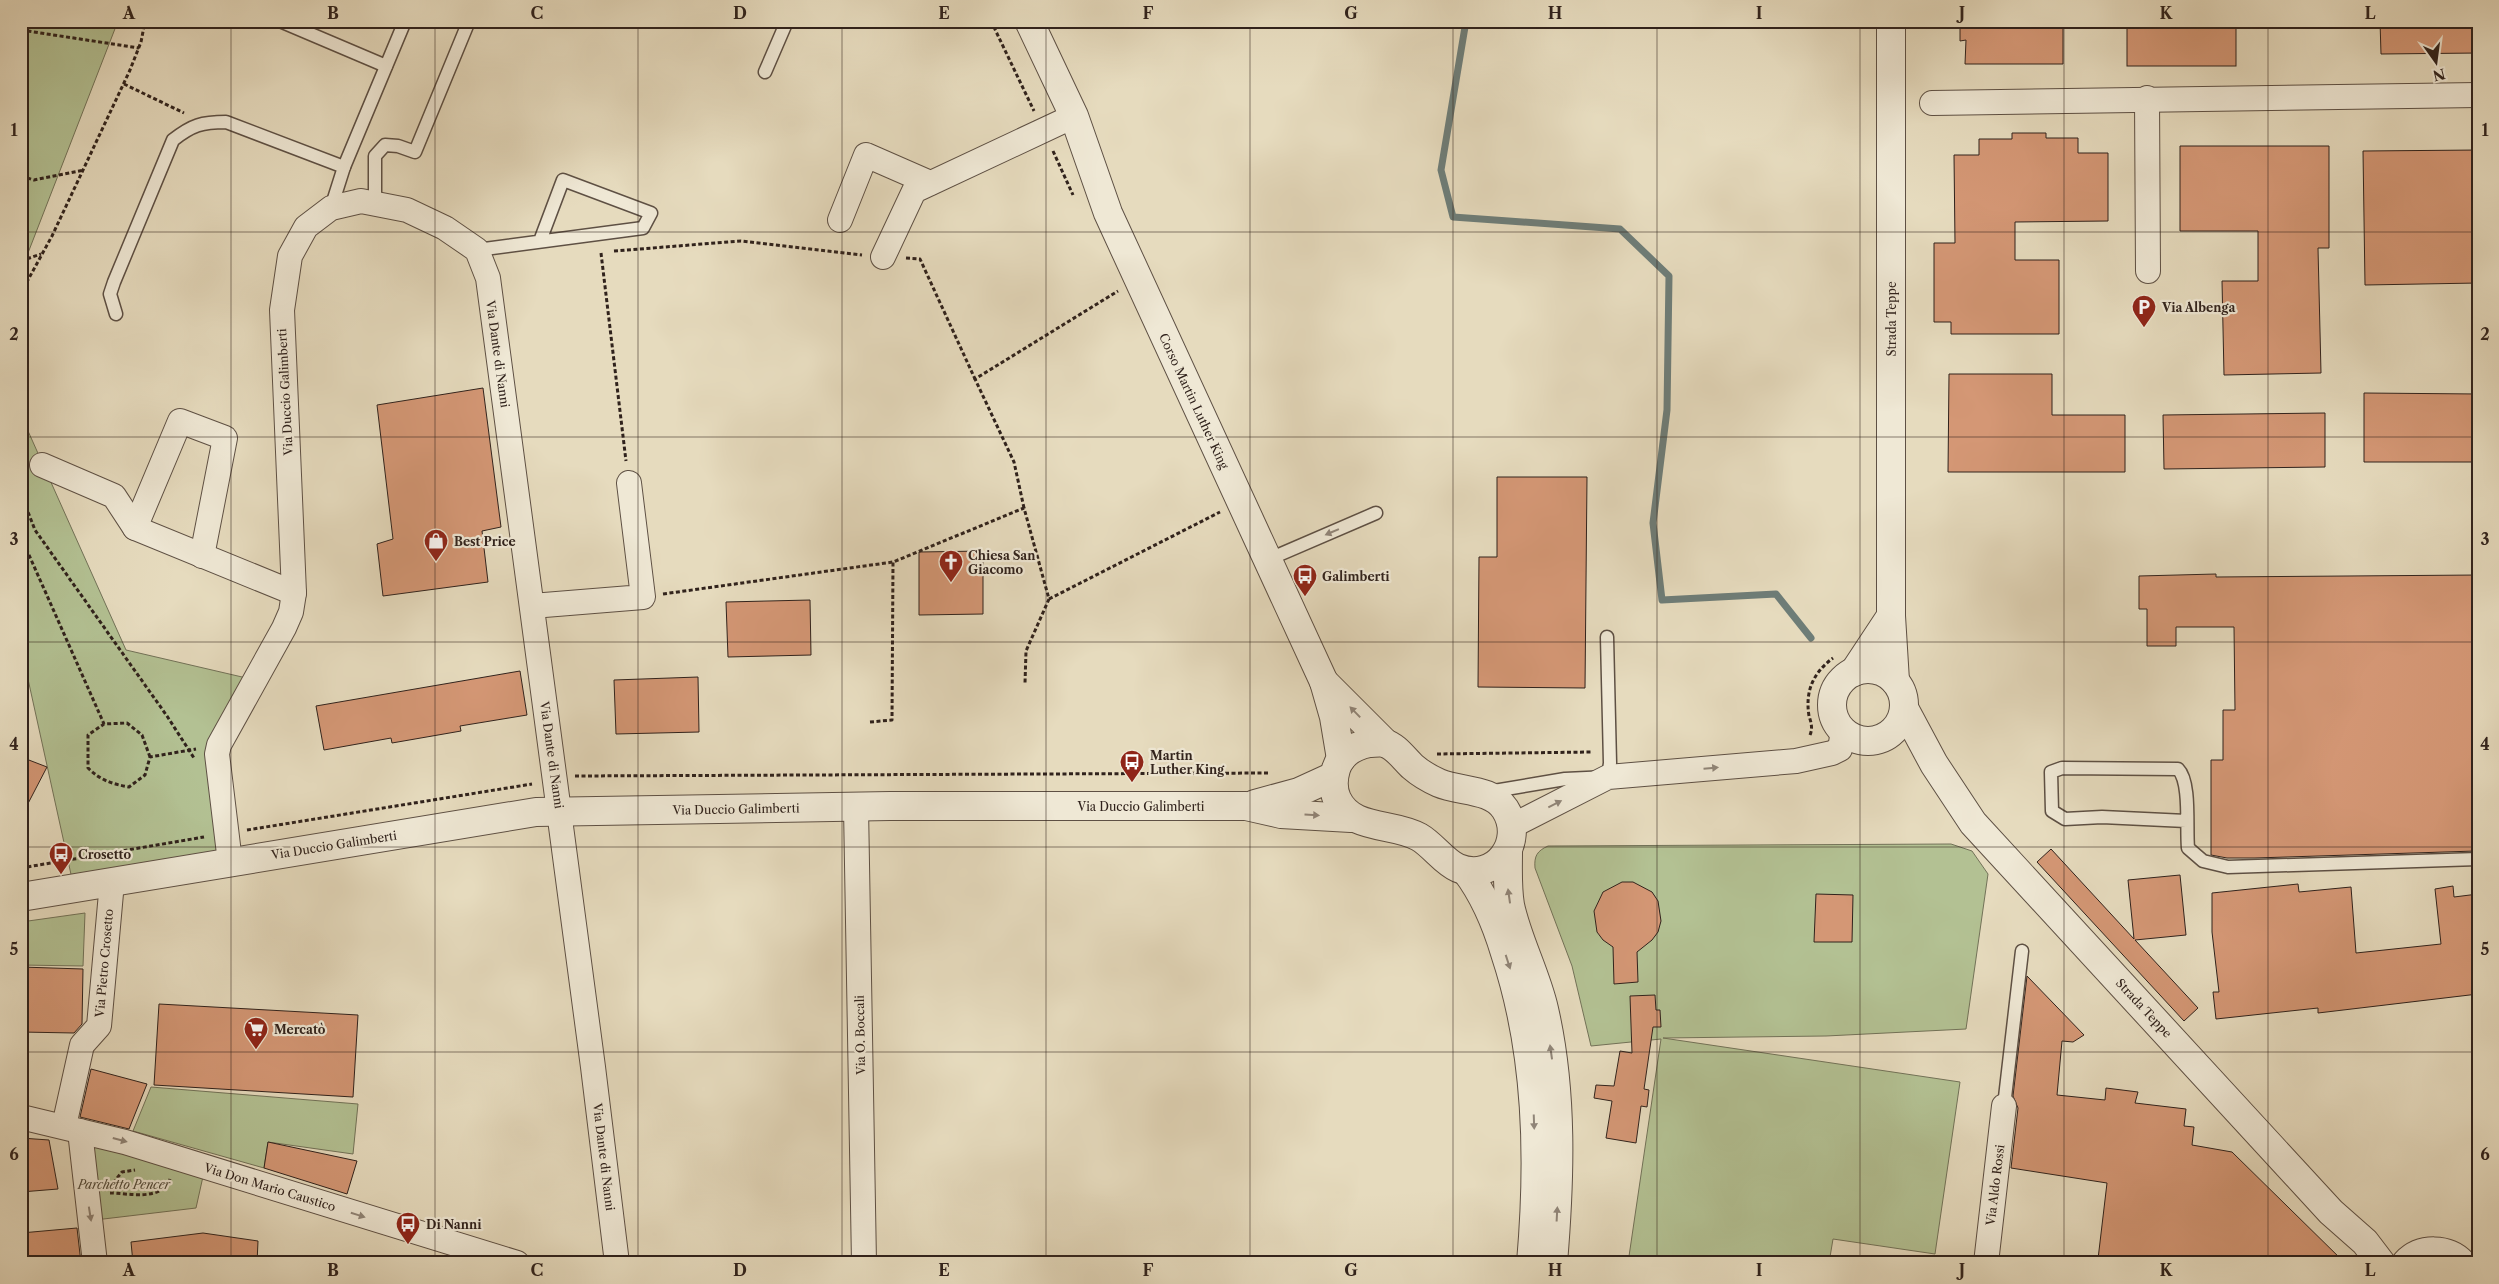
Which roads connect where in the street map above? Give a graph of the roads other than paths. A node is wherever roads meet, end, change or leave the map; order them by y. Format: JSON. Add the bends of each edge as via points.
{"nodes":[{"id":1,"x":280,"y":21,"type":"edge"},
{"id":2,"x":405,"y":21,"type":"edge"},
{"id":3,"x":469,"y":21,"type":"edge"},
{"id":4,"x":787,"y":21,"type":"edge"},
{"id":5,"x":1029,"y":21,"type":"edge"},
{"id":6,"x":1891,"y":21,"type":"edge"},
{"id":7,"x":386,"y":66,"type":"junction"},
{"id":8,"x":765,"y":72,"type":"dead end"},
{"id":9,"x":2478,"y":95,"type":"edge"},
{"id":10,"x":2147,"y":98,"type":"junction"},
{"id":11,"x":1932,"y":103,"type":"dead end"},
{"id":12,"x":1074,"y":116,"type":"junction"},
{"id":13,"x":344,"y":167,"type":"junction"},
{"id":14,"x":930,"y":183,"type":"junction"},
{"id":15,"x":375,"y":204,"type":"junction"},
{"id":16,"x":331,"y":208,"type":"junction"},
{"id":17,"x":840,"y":220,"type":"dead end"},
{"id":18,"x":540,"y":241,"type":"junction"},
{"id":19,"x":477,"y":250,"type":"junction"},
{"id":20,"x":883,"y":257,"type":"road end"},
{"id":21,"x":2148,"y":271,"type":"dead end"},
{"id":22,"x":116,"y":314,"type":"dead end"},
{"id":23,"x":42,"y":465,"type":"dead end"},
{"id":24,"x":629,"y":483,"type":"road end"},
{"id":25,"x":1376,"y":513,"type":"dead end"},
{"id":26,"x":135,"y":528,"type":"junction"},
{"id":27,"x":202,"y":556,"type":"junction"},
{"id":28,"x":1267,"y":560,"type":"junction"},
{"id":29,"x":294,"y":593,"type":"junction"},
{"id":30,"x":532,"y":606,"type":"junction"},
{"id":31,"x":1891,"y":616,"type":"junction"},
{"id":32,"x":1606,"y":637,"type":"dead end"},
{"id":33,"x":1844,"y":664,"type":"junction"},
{"id":34,"x":1324,"y":682,"type":"junction"},
{"id":35,"x":1895,"y":682,"type":"junction"},
{"id":36,"x":1904,"y":708,"type":"junction"},
{"id":37,"x":1843,"y":731,"type":"junction"},
{"id":38,"x":1878,"y":740,"type":"junction"},
{"id":39,"x":1385,"y":743,"type":"junction"},
{"id":40,"x":1934,"y":764,"type":"junction"},
{"id":41,"x":1337,"y":768,"type":"junction"},
{"id":42,"x":1608,"y":777,"type":"junction"},
{"id":43,"x":1480,"y":793,"type":"junction"},
{"id":44,"x":1246,"y":806,"type":"junction"},
{"id":45,"x":856,"y":807,"type":"junction"},
{"id":46,"x":560,"y":812,"type":"junction"},
{"id":47,"x":1351,"y":818,"type":"junction"},
{"id":48,"x":2186,"y":821,"type":"junction"},
{"id":49,"x":1510,"y":839,"type":"junction"},
{"id":50,"x":2478,"y":860,"type":"edge"},
{"id":51,"x":230,"y":862,"type":"junction"},
{"id":52,"x":1466,"y":871,"type":"junction"},
{"id":53,"x":112,"y":882,"type":"junction"},
{"id":54,"x":21,"y":897,"type":"edge"},
{"id":55,"x":2022,"y":951,"type":"dead end"},
{"id":56,"x":2004,"y":1106,"type":"joint"},
{"id":57,"x":21,"y":1117,"type":"edge"},
{"id":58,"x":72,"y":1128,"type":"junction"},
{"id":59,"x":2373,"y":1252,"type":"edge"},
{"id":60,"x":459,"y":1255,"type":"edge"},
{"id":61,"x":2408,"y":1261,"type":"edge"},
{"id":62,"x":95,"y":1263,"type":"edge"},
{"id":63,"x":517,"y":1263,"type":"edge"},
{"id":64,"x":617,"y":1263,"type":"edge"},
{"id":65,"x":864,"y":1263,"type":"edge"},
{"id":66,"x":1531,"y":1263,"type":"edge"},
{"id":67,"x":1553,"y":1263,"type":"edge"},
{"id":68,"x":1986,"y":1263,"type":"edge"},
{"id":69,"x":2462,"y":1263,"type":"edge"}],
"edges":[{"from":1,"to":7,"type":"lane"},
{"from":2,"to":7,"type":"lane"},
{"from":3,"to":15,"type":"lane","via":[[415,152],[385,145],[375,156]]},
{"from":4,"to":8,"type":"lane"},
{"from":5,"to":12,"type":"street","name":"Corso Martin Luther King"},
{"from":6,"to":31,"type":"street","name":"Strada Teppe"},
{"from":7,"to":13,"type":"lane"},
{"from":9,"to":10,"type":"street"},
{"from":10,"to":11,"type":"street"},
{"from":10,"to":21,"type":"street"},
{"from":12,"to":14,"type":"street"},
{"from":12,"to":28,"type":"street","name":"Corso Martin Luther King","via":[[1108,213]]},
{"from":13,"to":16,"type":"lane"},
{"from":13,"to":22,"type":"lane","via":[[226,122],[190,127],[173,140],[114,282],[110,294]]},
{"from":14,"to":17,"type":"street","via":[[866,155]]},
{"from":14,"to":20,"type":"street","via":[[914,191]]},
{"from":15,"to":16,"type":"street","via":[[361,201]]},
{"from":15,"to":19,"type":"street","via":[[414,213],[445,228]]},
{"from":16,"to":29,"type":"street","name":"Via Duccio Galimberti","via":[[306,227],[290,256],[282,310]]},
{"from":18,"to":18,"type":"lane","via":[[643,228],[651,213],[563,180]]},
{"from":18,"to":19,"type":"lane"},
{"from":19,"to":30,"type":"street","name":"Via Dante di Nanni","via":[[488,278]]},
{"from":23,"to":26,"type":"street","via":[[114,496]]},
{"from":24,"to":30,"type":"street","via":[[643,597]]},
{"from":25,"to":28,"type":"lane","one_way":true},
{"from":26,"to":27,"type":"street"},
{"from":26,"to":27,"type":"street","via":[[180,422],[224,438]]},
{"from":27,"to":29,"type":"street"},
{"from":28,"to":34,"type":"street","name":"Corso Martin Luther King"},
{"from":29,"to":51,"type":"street","name":"Via Duccio Galimberti","via":[[284,628],[219,745],[217,754]]},
{"from":30,"to":46,"type":"street","name":"Via Dante di Nanni"},
{"from":31,"to":33,"type":"street"},
{"from":31,"to":35,"type":"street","name":"Strada Teppe"},
{"from":32,"to":42,"type":"lane"},
{"from":33,"to":35,"type":"street","via":[[1876,670]]},
{"from":33,"to":37,"type":"street","via":[[1844,678],[1833,698],[1835,716]]},
{"from":39,"to":34,"type":"street","name":"Corso Martin Luther King","one_way":true},
{"from":34,"to":41,"type":"street","name":"Corso Martin Luther King","via":[[1334,717]]},
{"from":35,"to":36,"type":"street"},
{"from":36,"to":38,"type":"street","via":[[1896,728]]},
{"from":36,"to":40,"type":"street","name":"Strada Teppe"},
{"from":37,"to":38,"type":"street","via":[[1854,738]]},
{"from":42,"to":37,"type":"street","one_way":true,"via":[[1796,761],[1840,749]]},
{"from":38,"to":40,"type":"street"},
{"from":39,"to":41,"type":"street","name":"Via Duccio Galimberti","via":[[1356,746]]},
{"from":39,"to":43,"type":"street","name":"Corso Martin Luther King","via":[[1429,778]]},
{"from":40,"to":59,"type":"street","name":"Strada Teppe","via":[[1973,823],[1999,853],[2331,1212]]},
{"from":41,"to":44,"type":"street","name":"Via Duccio Galimberti","via":[[1286,796]]},
{"from":41,"to":47,"type":"street","name":"Corso Martin Luther King","via":[[1335,795],[1341,809]]},
{"from":42,"to":43,"type":"lane","via":[[1565,778]]},
{"from":49,"to":42,"type":"street","one_way":true},
{"from":43,"to":49,"type":"street","name":"Corso Martin Luther King","via":[[1494,798],[1505,808]]},
{"from":44,"to":45,"type":"street","name":"Via Duccio Galimberti"},
{"from":44,"to":47,"type":"street","name":"Via Duccio Galimberti","one_way":true,"via":[[1281,814]]},
{"from":45,"to":46,"type":"street","name":"Via Duccio Galimberti"},
{"from":45,"to":65,"type":"street","name":"Via O. Boccali"},
{"from":46,"to":51,"type":"street","name":"Via Duccio Galimberti","via":[[536,812]]},
{"from":46,"to":64,"type":"street","name":"Via Dante di Nanni"},
{"from":47,"to":52,"type":"street","name":"Via Duccio Galimberti","via":[[1400,829],[1419,837]]},
{"from":48,"to":48,"type":"lane","via":[[2184,774],[2178,769],[2062,768],[2051,772],[2052,811],[2065,819],[2102,817]]},
{"from":48,"to":50,"type":"lane","via":[[2188,848],[2203,862],[2228,866]]},
{"from":49,"to":52,"type":"street","via":[[1500,862],[1491,868]]},
{"from":67,"to":49,"type":"street","one_way":true,"via":[[1558,1155],[1554,1075],[1544,1009],[1511,906],[1508,886]]},
{"from":51,"to":53,"type":"street","name":"Via Duccio Galimberti"},
{"from":52,"to":66,"type":"street","one_way":true,"via":[[1485,898],[1497,928],[1512,972],[1528,1040],[1535,1157]]},
{"from":53,"to":54,"type":"street","name":"Via Duccio Galimberti"},
{"from":53,"to":58,"type":"street","name":"Via Pietro Crosetto","via":[[98,1026],[82,1045]]},
{"from":55,"to":56,"type":"lane"},
{"from":56,"to":68,"type":"street","name":"Via Aldo Rossi"},
{"from":57,"to":58,"type":"street","name":"Via Don Mario Caustico"},
{"from":58,"to":60,"type":"street","name":"Via Don Mario Caustico","one_way":true,"via":[[125,1142]]},
{"from":58,"to":62,"type":"street","name":"Via Pietro Crosetto","one_way":true},
{"from":59,"to":61,"type":"street","name":"Strada Teppe"},
{"from":60,"to":63,"type":"street","name":"Via Don Mario Caustico"},
{"from":61,"to":69,"type":"street","via":[[2421,1253],[2434,1251],[2447,1253]]}]}
